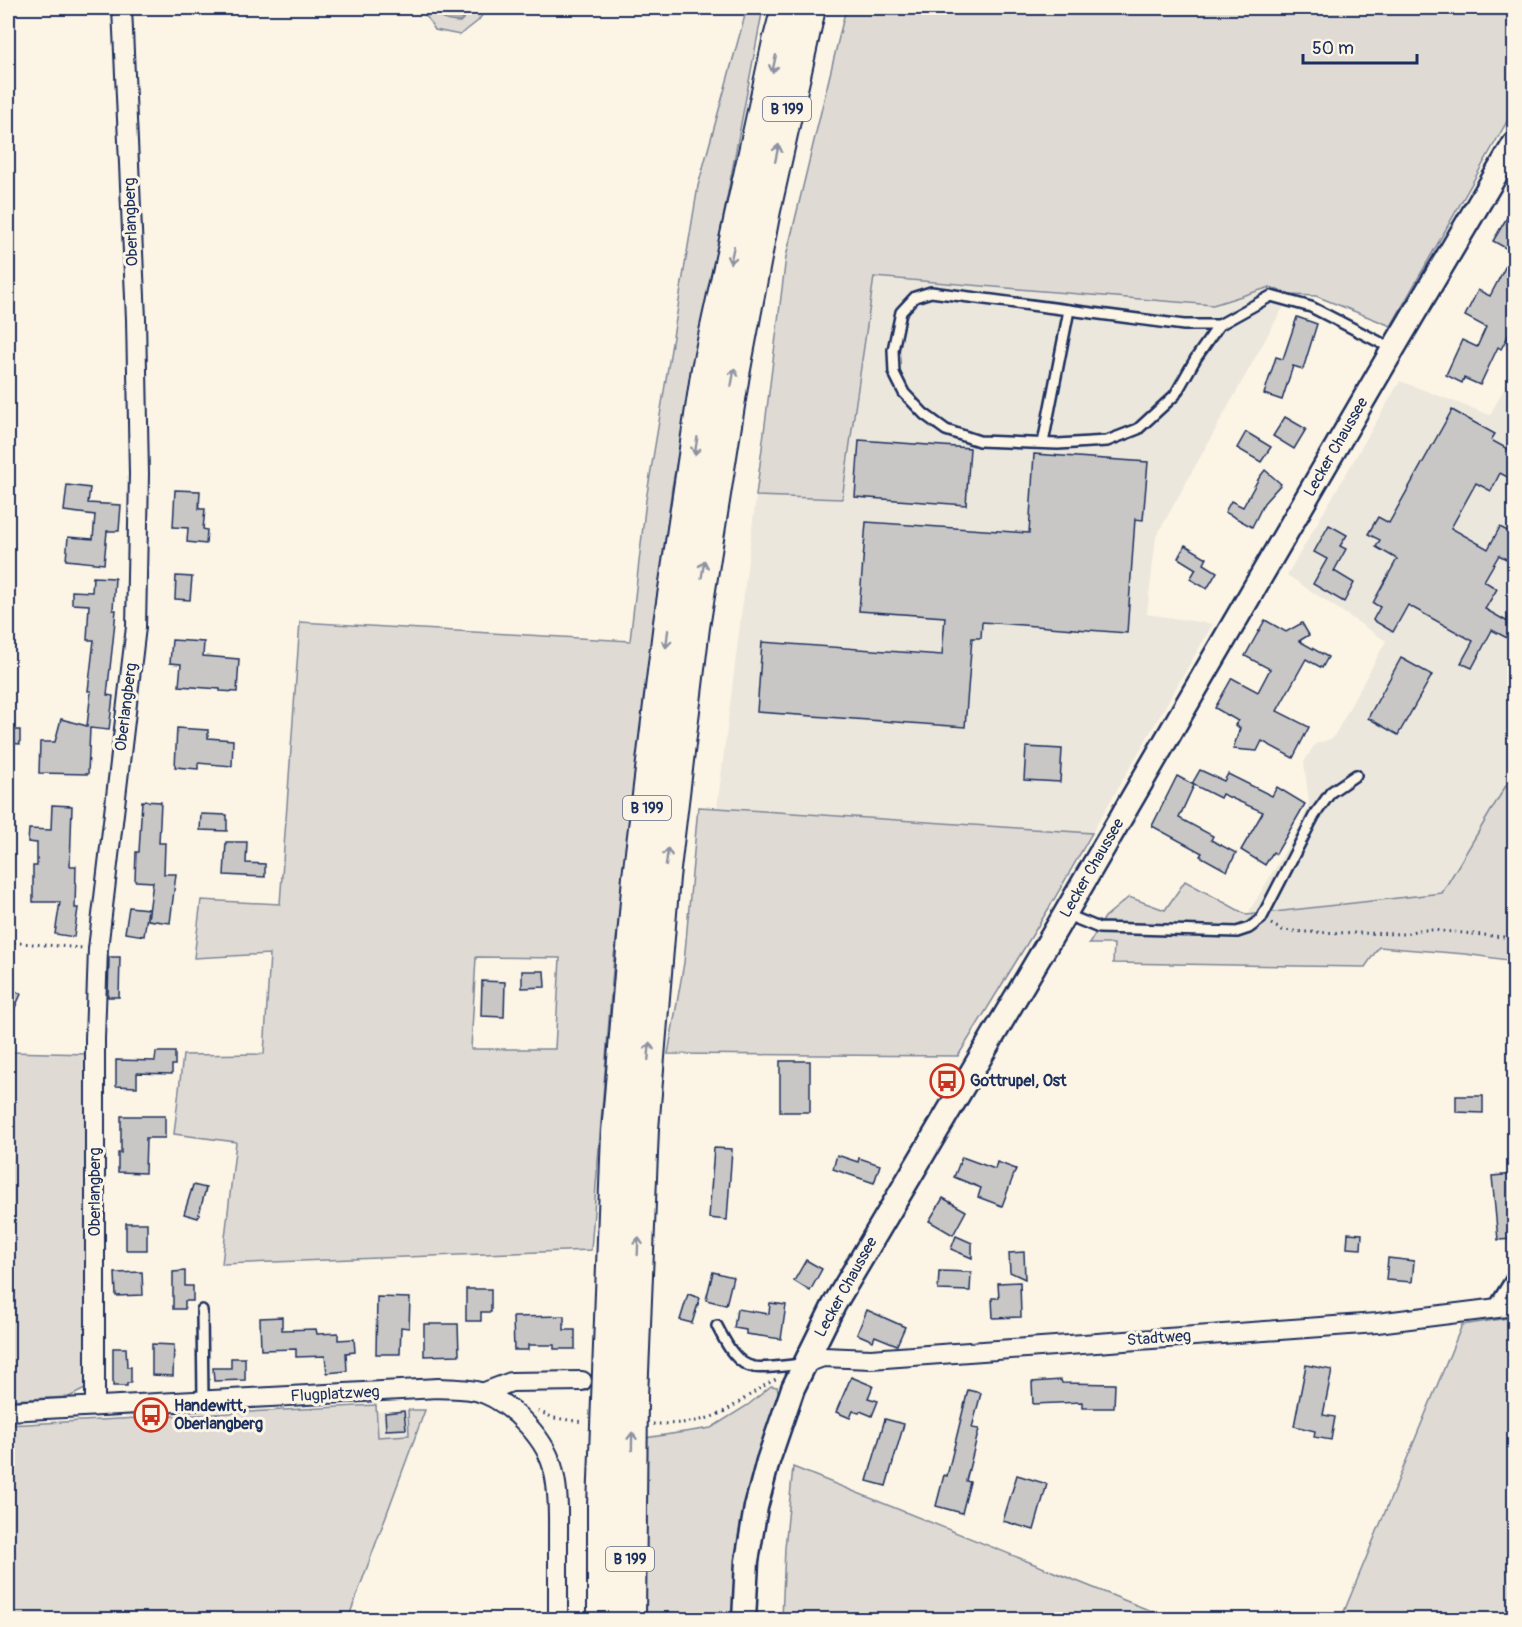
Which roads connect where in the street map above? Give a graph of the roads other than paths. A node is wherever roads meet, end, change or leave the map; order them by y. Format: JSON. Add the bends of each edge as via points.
{"nodes":[{"id":1,"x":122,"y":8,"type":"edge"},
{"id":2,"x":787,"y":8,"type":"edge"},
{"id":3,"x":810,"y":8,"type":"edge"},
{"id":4,"x":1515,"y":144,"type":"edge"},
{"id":5,"x":1069,"y":310,"type":"junction"},
{"id":6,"x":1219,"y":325,"type":"junction"},
{"id":7,"x":1393,"y":349,"type":"junction"},
{"id":8,"x":1043,"y":443,"type":"junction"},
{"id":9,"x":1356,"y":775,"type":"dead end"},
{"id":10,"x":1065,"y":914,"type":"junction"},
{"id":11,"x":1515,"y":1274,"type":"edge"},
{"id":12,"x":1515,"y":1306,"type":"edge"},
{"id":13,"x":1493,"y":1308,"type":"junction"},
{"id":14,"x":202,"y":1310,"type":"dead end"},
{"id":15,"x":717,"y":1326,"type":"dead end"},
{"id":16,"x":804,"y":1364,"type":"junction"},
{"id":17,"x":582,"y":1381,"type":"dead end"},
{"id":18,"x":482,"y":1393,"type":"junction"},
{"id":19,"x":204,"y":1401,"type":"junction"},
{"id":20,"x":95,"y":1407,"type":"junction"},
{"id":21,"x":8,"y":1411,"type":"edge"},
{"id":22,"x":558,"y":1620,"type":"edge"},
{"id":23,"x":603,"y":1620,"type":"edge"},
{"id":24,"x":630,"y":1620,"type":"edge"},
{"id":25,"x":744,"y":1620,"type":"edge"}],
"edges":[{"from":1,"to":20,"type":"street","name":"Oberlangberg","via":[[136,319],[136,627],[98,949]]},
{"from":2,"to":23,"type":"highway","number":"B 199","one_way":true,"via":[[707,369],[669,623],[638,877],[617,1134],[603,1506]]},
{"from":24,"to":3,"type":"highway","number":"B 199","one_way":true,"via":[[632,1397],[643,1129],[664,877],[694,627],[734,374]]},
{"from":4,"to":7,"type":"street","name":"Lecker Chaussee"},
{"from":5,"to":6,"type":"lane","via":[[1184,325]]},
{"from":5,"to":8,"type":"lane"},
{"from":5,"to":8,"type":"lane","via":[[931,292],[915,297],[901,312],[893,350],[894,373],[904,393],[946,430],[979,441]]},
{"from":6,"to":7,"type":"lane","via":[[1271,296],[1311,307]]},
{"from":6,"to":8,"type":"lane","via":[[1175,395],[1138,429],[1107,441]]},
{"from":7,"to":10,"type":"street","name":"Lecker Chaussee"},
{"from":9,"to":10,"type":"lane","via":[[1330,792],[1262,920],[1249,928],[1237,932],[1099,928]]},
{"from":10,"to":16,"type":"street","name":"Lecker Chaussee","via":[[834,1305]]},
{"from":11,"to":13,"type":"lane"},
{"from":12,"to":13,"type":"street","name":"Stadtweg"},
{"from":13,"to":16,"type":"street","name":"Stadtweg","via":[[1377,1323],[871,1359],[823,1357]]},
{"from":14,"to":19,"type":"lane"},
{"from":15,"to":16,"type":"lane","via":[[733,1353],[754,1368]]},
{"from":16,"to":25,"type":"street","name":"Lecker Chaussee","via":[[768,1461],[756,1507],[747,1561]]},
{"from":17,"to":18,"type":"street","name":"Flugplatzweg","via":[[511,1382]]},
{"from":18,"to":19,"type":"street","name":"Flugplatzweg","via":[[438,1388]]},
{"from":18,"to":22,"type":"street","name":"Flugplatzweg","via":[[527,1424],[554,1471],[558,1498]]},
{"from":19,"to":20,"type":"street","name":"Flugplatzweg"},
{"from":20,"to":21,"type":"street","name":"Flugplatzweg"}]}
